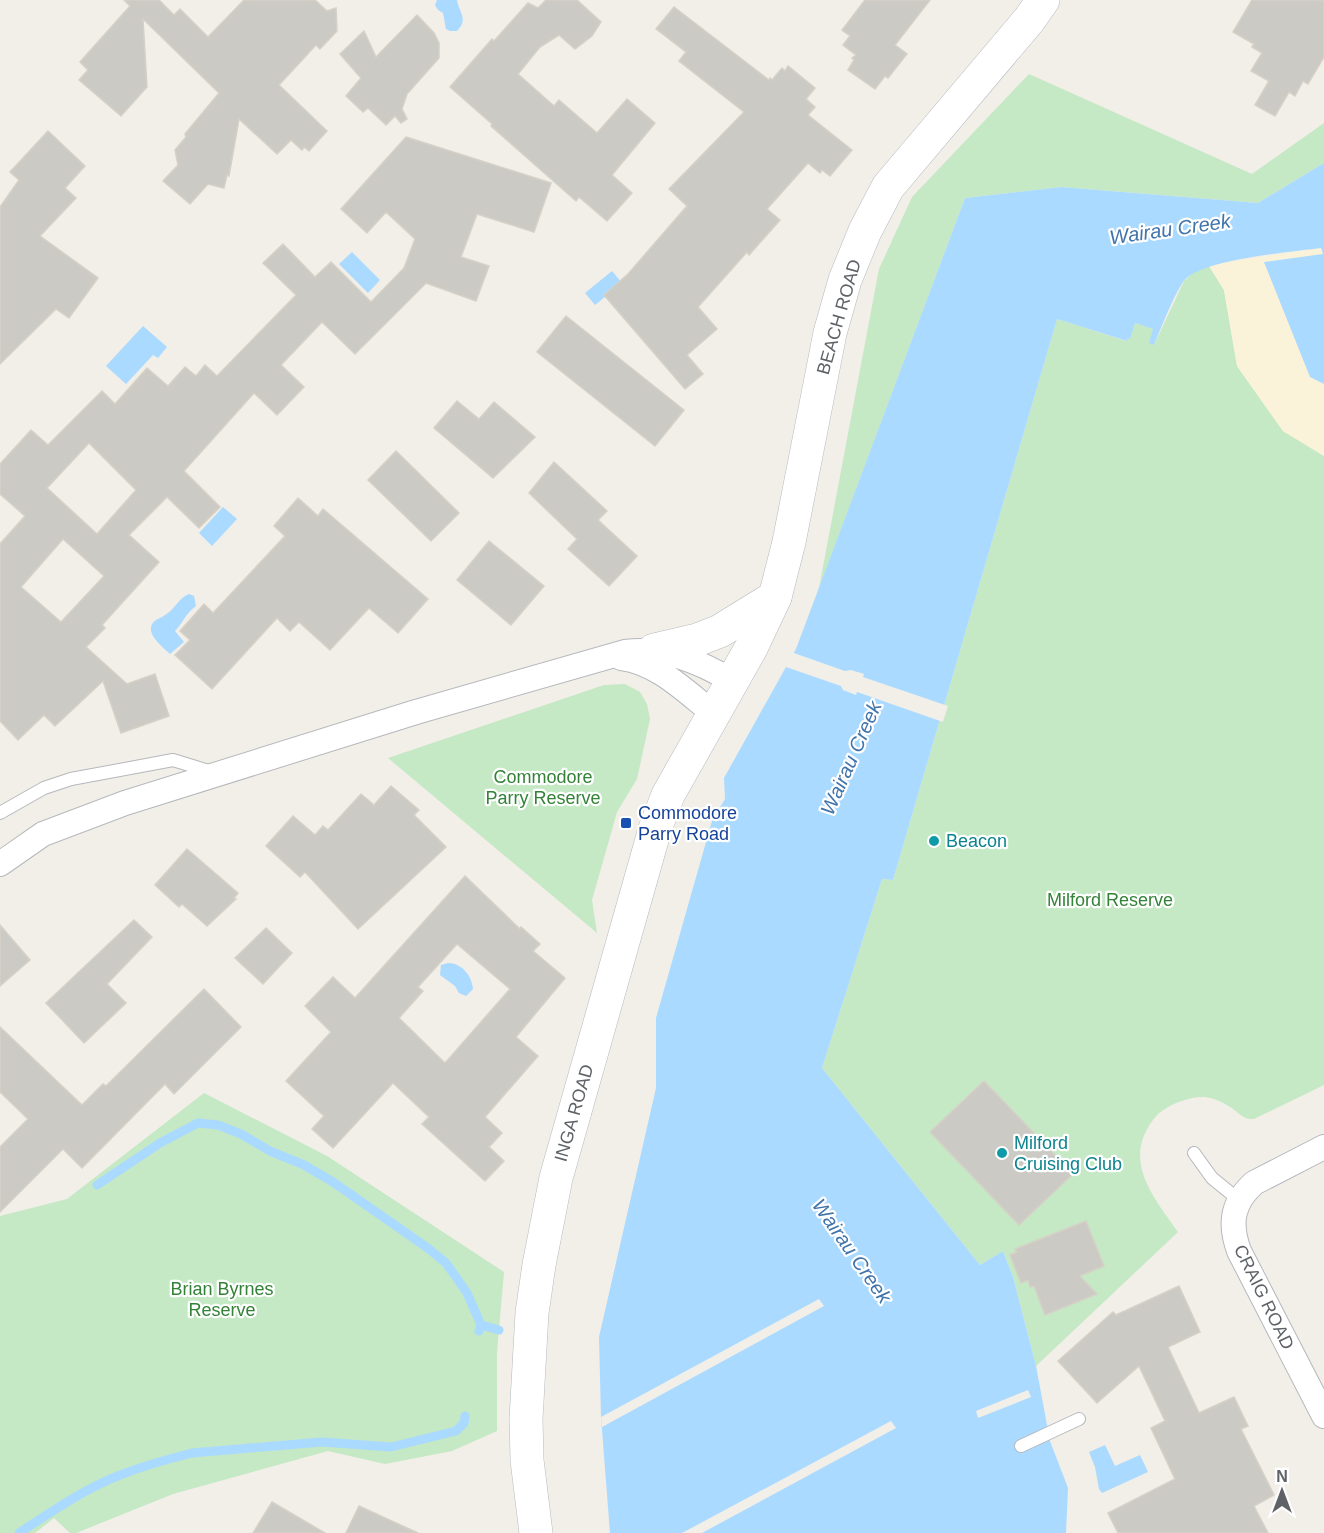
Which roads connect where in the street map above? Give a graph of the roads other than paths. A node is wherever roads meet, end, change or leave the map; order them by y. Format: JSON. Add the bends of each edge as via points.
{"nodes":[{"id":1,"x":1043,"y":0,"type":"edge"},
{"id":2,"x":775,"y":597,"type":"junction"},
{"id":3,"x":654,"y":650,"type":"junction"},
{"id":4,"x":598,"y":659,"type":"junction"},
{"id":5,"x":732,"y":681,"type":"junction"},
{"id":6,"x":713,"y":713,"type":"junction"},
{"id":7,"x":219,"y":774,"type":"junction"},
{"id":8,"x":0,"y":813,"type":"edge"},
{"id":9,"x":0,"y":864,"type":"edge"},
{"id":10,"x":1324,"y":1147,"type":"edge"},
{"id":11,"x":1194,"y":1153,"type":"dead end"},
{"id":12,"x":1239,"y":1200,"type":"junction"},
{"id":13,"x":1324,"y":1416,"type":"edge"},
{"id":14,"x":1079,"y":1419,"type":"dead end"},
{"id":15,"x":1021,"y":1446,"type":"dead end"},
{"id":16,"x":536,"y":1533,"type":"edge"}],
"edges":[{"from":1,"to":2,"type":"main road","name":"BEACH ROAD","via":[[888,187],[864,231],[830,333]]},
{"from":2,"to":3,"type":"main road","via":[[720,631]]},
{"from":2,"to":5,"type":"main road","name":"BEACH ROAD"},
{"from":3,"to":4,"type":"street"},
{"from":3,"to":5,"type":"street","via":[[708,667]]},
{"from":4,"to":6,"type":"street","via":[[631,659],[646,665]]},
{"from":4,"to":7,"type":"street"},
{"from":5,"to":6,"type":"main road","name":"INGA ROAD"},
{"from":6,"to":16,"type":"main road","name":"INGA ROAD","via":[[668,795],[655,829],[556,1178],[532,1313],[529,1358],[527,1460]]},
{"from":7,"to":8,"type":"lane","via":[[173,760],[71,779],[44,788]]},
{"from":7,"to":9,"type":"street","via":[[43,834]]},
{"from":10,"to":12,"type":"street","via":[[1254,1183]]},
{"from":11,"to":12,"type":"lane","via":[[1212,1178]]},
{"from":12,"to":13,"type":"street","name":"CRAIG ROAD","via":[[1233,1227],[1239,1251]]},
{"from":14,"to":15,"type":"lane"}]}
